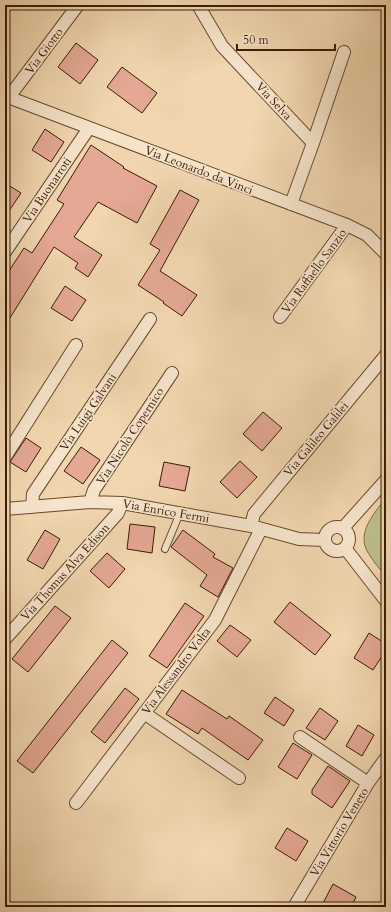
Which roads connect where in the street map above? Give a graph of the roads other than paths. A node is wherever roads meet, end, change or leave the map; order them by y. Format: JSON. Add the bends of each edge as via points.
{"nodes":[{"id":1,"x":78,"y":5,"type":"edge"},
{"id":2,"x":198,"y":5,"type":"edge"},
{"id":3,"x":344,"y":52,"type":"dead end"},
{"id":4,"x":7,"y":97,"type":"edge"},
{"id":5,"x":88,"y":128,"type":"junction"},
{"id":6,"x":313,"y":143,"type":"junction"},
{"id":7,"x":291,"y":204,"type":"junction"},
{"id":8,"x":347,"y":225,"type":"junction"},
{"id":9,"x":5,"y":252,"type":"edge"},
{"id":10,"x":386,"y":254,"type":"edge"},
{"id":11,"x":280,"y":317,"type":"dead end"},
{"id":12,"x":150,"y":319,"type":"dead end"},
{"id":13,"x":76,"y":345,"type":"dead end"},
{"id":14,"x":386,"y":354,"type":"edge"},
{"id":15,"x":172,"y":373,"type":"dead end"},
{"id":16,"x":5,"y":457,"type":"edge"},
{"id":17,"x":386,"y":480,"type":"edge"},
{"id":18,"x":90,"y":502,"type":"junction"},
{"id":19,"x":122,"y":503,"type":"junction"},
{"id":20,"x":32,"y":507,"type":"junction"},
{"id":21,"x":5,"y":509,"type":"edge"},
{"id":22,"x":180,"y":513,"type":"junction"},
{"id":23,"x":256,"y":528,"type":"junction"},
{"id":24,"x":343,"y":528,"type":"junction"},
{"id":25,"x":324,"y":540,"type":"junction"},
{"id":26,"x":345,"y":548,"type":"junction"},
{"id":27,"x":165,"y":549,"type":"dead end"},
{"id":28,"x":386,"y":601,"type":"edge"},
{"id":29,"x":5,"y":639,"type":"edge"},
{"id":30,"x":144,"y":714,"type":"junction"},
{"id":31,"x":300,"y":737,"type":"dead end"},
{"id":32,"x":386,"y":758,"type":"edge"},
{"id":33,"x":239,"y":778,"type":"dead end"},
{"id":34,"x":368,"y":783,"type":"junction"},
{"id":35,"x":76,"y":803,"type":"dead end"},
{"id":36,"x":294,"y":907,"type":"edge"}],
"edges":[{"from":1,"to":4,"type":"street","name":"Via Giotto"},
{"from":2,"to":6,"type":"street","name":"Via Selva","via":[[222,46]]},
{"from":3,"to":6,"type":"street"},
{"from":4,"to":5,"type":"street","name":"Via Leonardo da Vinci"},
{"from":5,"to":7,"type":"street","name":"Via Leonardo da Vinci"},
{"from":5,"to":9,"type":"street","name":"Via Buonarroti"},
{"from":6,"to":7,"type":"street"},
{"from":7,"to":8,"type":"street","name":"Via Leonardo da Vinci"},
{"from":8,"to":10,"type":"street","name":"Via Leonardo da Vinci","via":[[367,235]]},
{"from":8,"to":11,"type":"street","name":"Via Raffaello Sanzio"},
{"from":12,"to":20,"type":"street","name":"Via Luigi Galvani","via":[[33,494]]},
{"from":13,"to":16,"type":"street"},
{"from":14,"to":23,"type":"street","name":"Via Galileo Galilei","via":[[254,514]]},
{"from":15,"to":18,"type":"street","name":"Via Nicolò Copernico","via":[[94,490]]},
{"from":17,"to":24,"type":"street"},
{"from":18,"to":19,"type":"street","name":"Via Enrico Fermi"},
{"from":18,"to":20,"type":"street","name":"Via Enrico Fermi"},
{"from":19,"to":22,"type":"street","name":"Via Enrico Fermi"},
{"from":19,"to":29,"type":"street","name":"Via Thomas Alva Edison","via":[[118,513]]},
{"from":20,"to":21,"type":"street","name":"Via Enrico Fermi"},
{"from":22,"to":23,"type":"street","name":"Via Enrico Fermi"},
{"from":22,"to":27,"type":"lane"},
{"from":23,"to":25,"type":"street","name":"Via Enrico Fermi","via":[[299,539]]},
{"from":23,"to":30,"type":"street","name":"Via Alessandro Volta","via":[[215,620]]},
{"from":24,"to":25,"type":"street","via":[[337,526],[328,529]]},
{"from":24,"to":26,"type":"street","via":[[348,532],[349,539]]},
{"from":25,"to":26,"type":"street","via":[[330,549],[340,551]]},
{"from":26,"to":28,"type":"street"},
{"from":30,"to":33,"type":"street"},
{"from":30,"to":35,"type":"street","name":"Via Alessandro Volta"},
{"from":31,"to":34,"type":"street"},
{"from":32,"to":34,"type":"street","name":"Via Vittorio Veneto"},
{"from":34,"to":36,"type":"street","name":"Via Vittorio Veneto"}]}
